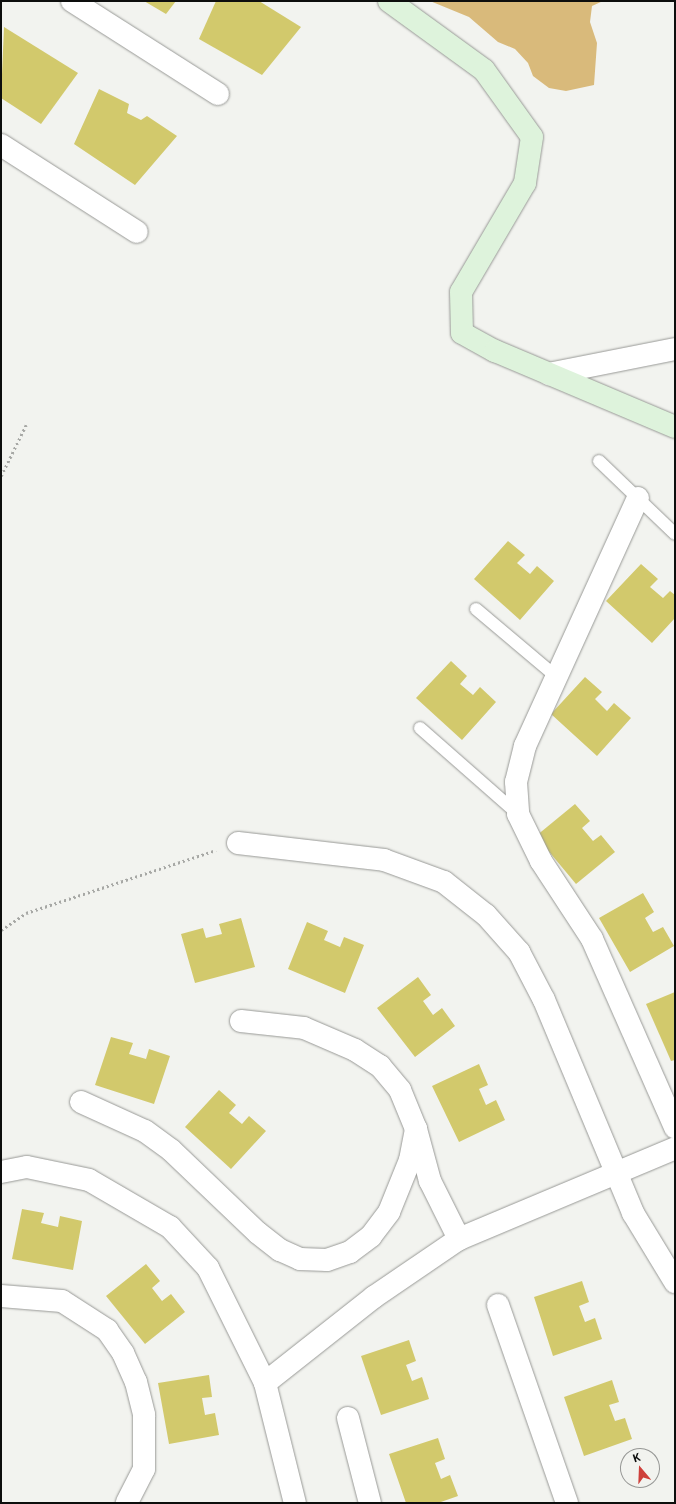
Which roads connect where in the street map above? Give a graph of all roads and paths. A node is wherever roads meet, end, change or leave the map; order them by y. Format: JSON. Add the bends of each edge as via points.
{"nodes":[{"id":1,"x":72,"y":1,"type":"edge"},
{"id":2,"x":389,"y":1,"type":"edge"},
{"id":3,"x":218,"y":94,"type":"dead end"},
{"id":4,"x":1,"y":145,"type":"edge"},
{"id":5,"x":137,"y":232,"type":"dead end"},
{"id":6,"x":675,"y":349,"type":"edge"},
{"id":7,"x":549,"y":374,"type":"junction"},
{"id":8,"x":26,"y":425,"type":"dead end"},
{"id":9,"x":675,"y":427,"type":"edge"},
{"id":10,"x":599,"y":462,"type":"dead end"},
{"id":11,"x":1,"y":476,"type":"edge"},
{"id":12,"x":638,"y":498,"type":"junction"},
{"id":13,"x":675,"y":534,"type":"edge"},
{"id":14,"x":476,"y":609,"type":"dead end"},
{"id":15,"x":558,"y":678,"type":"junction"},
{"id":16,"x":420,"y":728,"type":"dead end"},
{"id":17,"x":518,"y":814,"type":"junction"},
{"id":18,"x":238,"y":843,"type":"joint"},
{"id":19,"x":1,"y":930,"type":"edge"},
{"id":20,"x":241,"y":1021,"type":"dead end"},
{"id":21,"x":81,"y":1102,"type":"dead end"},
{"id":22,"x":675,"y":1126,"type":"edge"},
{"id":23,"x":416,"y":1129,"type":"junction"},
{"id":24,"x":675,"y":1148,"type":"edge"},
{"id":25,"x":1,"y":1172,"type":"edge"},
{"id":26,"x":614,"y":1172,"type":"junction"},
{"id":27,"x":459,"y":1238,"type":"junction"},
{"id":28,"x":675,"y":1282,"type":"edge"},
{"id":29,"x":1,"y":1296,"type":"edge"},
{"id":30,"x":498,"y":1305,"type":"dead end"},
{"id":31,"x":265,"y":1384,"type":"junction"},
{"id":32,"x":348,"y":1418,"type":"dead end"},
{"id":33,"x":127,"y":1503,"type":"edge"},
{"id":34,"x":295,"y":1503,"type":"edge"},
{"id":35,"x":370,"y":1503,"type":"edge"},
{"id":36,"x":567,"y":1503,"type":"edge"}],
"edges":[{"from":1,"to":3,"type":"street"},
{"from":2,"to":7,"type":"street","via":[[484,70],[532,137],[525,183],[461,292],[462,333],[495,351]]},
{"from":4,"to":5,"type":"street"},
{"from":6,"to":7,"type":"street"},
{"from":7,"to":9,"type":"street"},
{"from":8,"to":11,"type":"path"},
{"from":10,"to":12,"type":"lane"},
{"from":12,"to":13,"type":"lane"},
{"from":12,"to":15,"type":"street"},
{"from":14,"to":15,"type":"lane"},
{"from":15,"to":17,"type":"street","via":[[525,746],[516,782]]},
{"from":16,"to":17,"type":"lane"},
{"from":17,"to":22,"type":"street","via":[[541,861],[592,939]]},
{"from":18,"to":19,"type":"path","via":[[26,913]]},
{"from":18,"to":26,"type":"street","via":[[384,860],[444,882],[486,915],[519,952],[544,1000]]},
{"from":20,"to":23,"type":"street","via":[[304,1028],[355,1050],[380,1066],[400,1090]]},
{"from":21,"to":23,"type":"street","via":[[145,1131],[172,1150],[258,1233],[280,1250],[300,1259],[327,1260],[350,1252],[370,1236],[390,1212],[410,1160]]},
{"from":23,"to":27,"type":"street","via":[[430,1181]]},
{"from":24,"to":26,"type":"street"},
{"from":25,"to":31,"type":"street","via":[[27,1167],[89,1180],[170,1227],[208,1268]]},
{"from":26,"to":27,"type":"street"},
{"from":26,"to":28,"type":"street","via":[[633,1213]]},
{"from":27,"to":31,"type":"street","via":[[374,1297]]},
{"from":29,"to":33,"type":"street","via":[[62,1301],[107,1330],[123,1353],[136,1382],[144,1415],[144,1469]]},
{"from":30,"to":36,"type":"street"},
{"from":31,"to":34,"type":"street"},
{"from":32,"to":35,"type":"street"}]}
